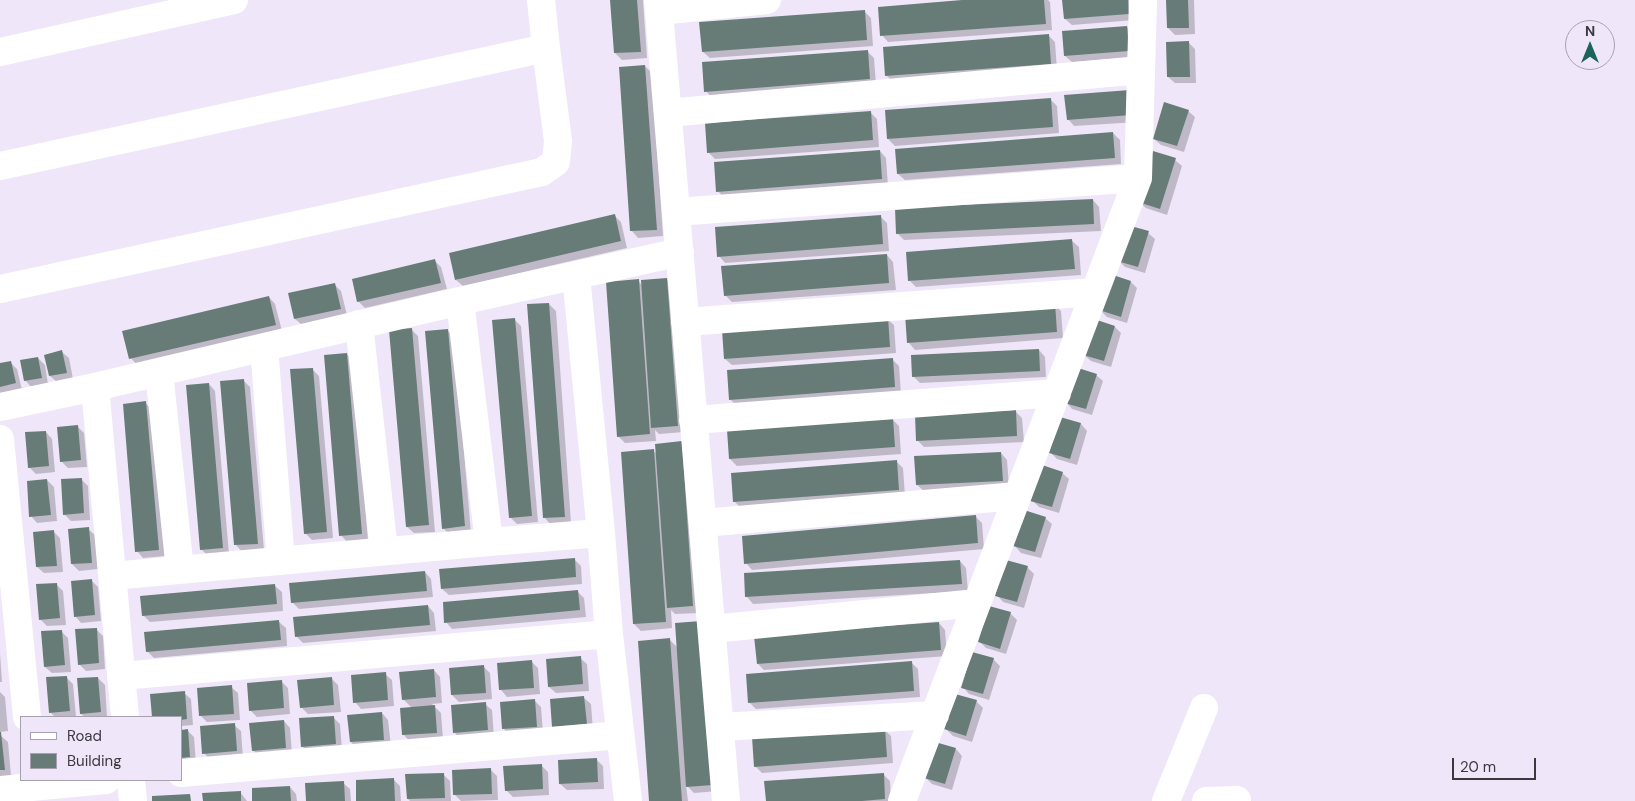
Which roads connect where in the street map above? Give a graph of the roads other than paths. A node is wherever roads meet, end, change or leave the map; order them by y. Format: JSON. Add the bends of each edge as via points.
{"nodes":[{"id":1,"x":234,"y":0,"type":"edge"},
{"id":2,"x":541,"y":0,"type":"edge"},
{"id":3,"x":767,"y":0,"type":"edge"},
{"id":4,"x":1143,"y":0,"type":"edge"},
{"id":5,"x":658,"y":5,"type":"edge"},
{"id":6,"x":546,"y":48,"type":"junction"},
{"id":7,"x":0,"y":52,"type":"edge"},
{"id":8,"x":1141,"y":70,"type":"junction"},
{"id":9,"x":668,"y":113,"type":"junction"},
{"id":10,"x":0,"y":166,"type":"edge"},
{"id":11,"x":1138,"y":178,"type":"junction"},
{"id":12,"x":676,"y":212,"type":"junction"},
{"id":13,"x":680,"y":252,"type":"junction"},
{"id":14,"x":576,"y":275,"type":"junction"},
{"id":15,"x":0,"y":289,"type":"edge"},
{"id":16,"x":1094,"y":292,"type":"junction"},
{"id":17,"x":460,"y":301,"type":"junction"},
{"id":18,"x":685,"y":322,"type":"junction"},
{"id":19,"x":359,"y":324,"type":"junction"},
{"id":20,"x":264,"y":347,"type":"junction"},
{"id":21,"x":159,"y":372,"type":"junction"},
{"id":22,"x":95,"y":386,"type":"junction"},
{"id":23,"x":1057,"y":393,"type":"junction"},
{"id":24,"x":0,"y":407,"type":"edge"},
{"id":25,"x":694,"y":420,"type":"junction"},
{"id":26,"x":0,"y":439,"type":"edge"},
{"id":27,"x":1017,"y":496,"type":"junction"},
{"id":28,"x":702,"y":523,"type":"junction"},
{"id":29,"x":601,"y":533,"type":"junction"},
{"id":30,"x":489,"y":542,"type":"junction"},
{"id":31,"x":384,"y":552,"type":"junction"},
{"id":32,"x":281,"y":561,"type":"junction"},
{"id":33,"x":180,"y":570,"type":"junction"},
{"id":34,"x":112,"y":576,"type":"junction"},
{"id":35,"x":977,"y":603,"type":"junction"},
{"id":36,"x":712,"y":629,"type":"junction"},
{"id":37,"x":609,"y":634,"type":"junction"},
{"id":38,"x":121,"y":676,"type":"junction"},
{"id":39,"x":1204,"y":708,"type":"dead end"},
{"id":40,"x":935,"y":714,"type":"junction"},
{"id":41,"x":27,"y":716,"type":"edge"},
{"id":42,"x":125,"y":716,"type":"edge"},
{"id":43,"x":720,"y":727,"type":"junction"},
{"id":44,"x":620,"y":736,"type":"junction"},
{"id":45,"x":182,"y":773,"type":"edge"},
{"id":46,"x":82,"y":781,"type":"edge"},
{"id":47,"x":131,"y":781,"type":"edge"},
{"id":48,"x":33,"y":783,"type":"edge"},
{"id":49,"x":0,"y":790,"type":"edge"},
{"id":50,"x":1237,"y":800,"type":"edge"},
{"id":51,"x":133,"y":801,"type":"edge"},
{"id":52,"x":628,"y":801,"type":"edge"},
{"id":53,"x":726,"y":801,"type":"edge"},
{"id":54,"x":902,"y":801,"type":"edge"},
{"id":55,"x":1166,"y":801,"type":"edge"},
{"id":56,"x":1206,"y":801,"type":"edge"}],
"edges":[{"from":1,"to":7,"type":"street"},
{"from":2,"to":6,"type":"street"},
{"from":3,"to":5,"type":"street"},
{"from":4,"to":8,"type":"street"},
{"from":5,"to":9,"type":"street"},
{"from":6,"to":10,"type":"street"},
{"from":6,"to":15,"type":"street","via":[[558,141],[556,162],[542,172]]},
{"from":8,"to":9,"type":"street"},
{"from":8,"to":11,"type":"street"},
{"from":9,"to":12,"type":"street"},
{"from":11,"to":12,"type":"street"},
{"from":11,"to":16,"type":"street"},
{"from":12,"to":13,"type":"street"},
{"from":13,"to":14,"type":"street"},
{"from":13,"to":18,"type":"street"},
{"from":14,"to":17,"type":"street"},
{"from":14,"to":29,"type":"street"},
{"from":16,"to":18,"type":"street"},
{"from":16,"to":23,"type":"street"},
{"from":17,"to":19,"type":"street"},
{"from":17,"to":30,"type":"street"},
{"from":18,"to":25,"type":"street"},
{"from":19,"to":20,"type":"street"},
{"from":19,"to":31,"type":"street"},
{"from":20,"to":21,"type":"street"},
{"from":20,"to":32,"type":"street"},
{"from":21,"to":22,"type":"street"},
{"from":21,"to":33,"type":"street"},
{"from":22,"to":24,"type":"street"},
{"from":22,"to":34,"type":"street"},
{"from":23,"to":25,"type":"street"},
{"from":23,"to":27,"type":"street"},
{"from":25,"to":28,"type":"street"},
{"from":26,"to":41,"type":"street"},
{"from":27,"to":28,"type":"street"},
{"from":27,"to":35,"type":"street"},
{"from":28,"to":36,"type":"street"},
{"from":29,"to":30,"type":"street"},
{"from":29,"to":37,"type":"street"},
{"from":30,"to":31,"type":"street"},
{"from":31,"to":32,"type":"street"},
{"from":32,"to":33,"type":"street"},
{"from":33,"to":34,"type":"street"},
{"from":34,"to":38,"type":"street"},
{"from":35,"to":36,"type":"street"},
{"from":35,"to":40,"type":"street"},
{"from":36,"to":43,"type":"street"},
{"from":37,"to":38,"type":"street"},
{"from":37,"to":44,"type":"street"},
{"from":38,"to":42,"type":"street"},
{"from":39,"to":55,"type":"street"},
{"from":40,"to":43,"type":"street"},
{"from":40,"to":54,"type":"street"},
{"from":43,"to":53,"type":"street"},
{"from":44,"to":45,"type":"street"},
{"from":44,"to":52,"type":"street"},
{"from":46,"to":48,"type":"street"},
{"from":47,"to":51,"type":"street"},
{"from":48,"to":49,"type":"street"},
{"from":50,"to":56,"type":"street"}]}
